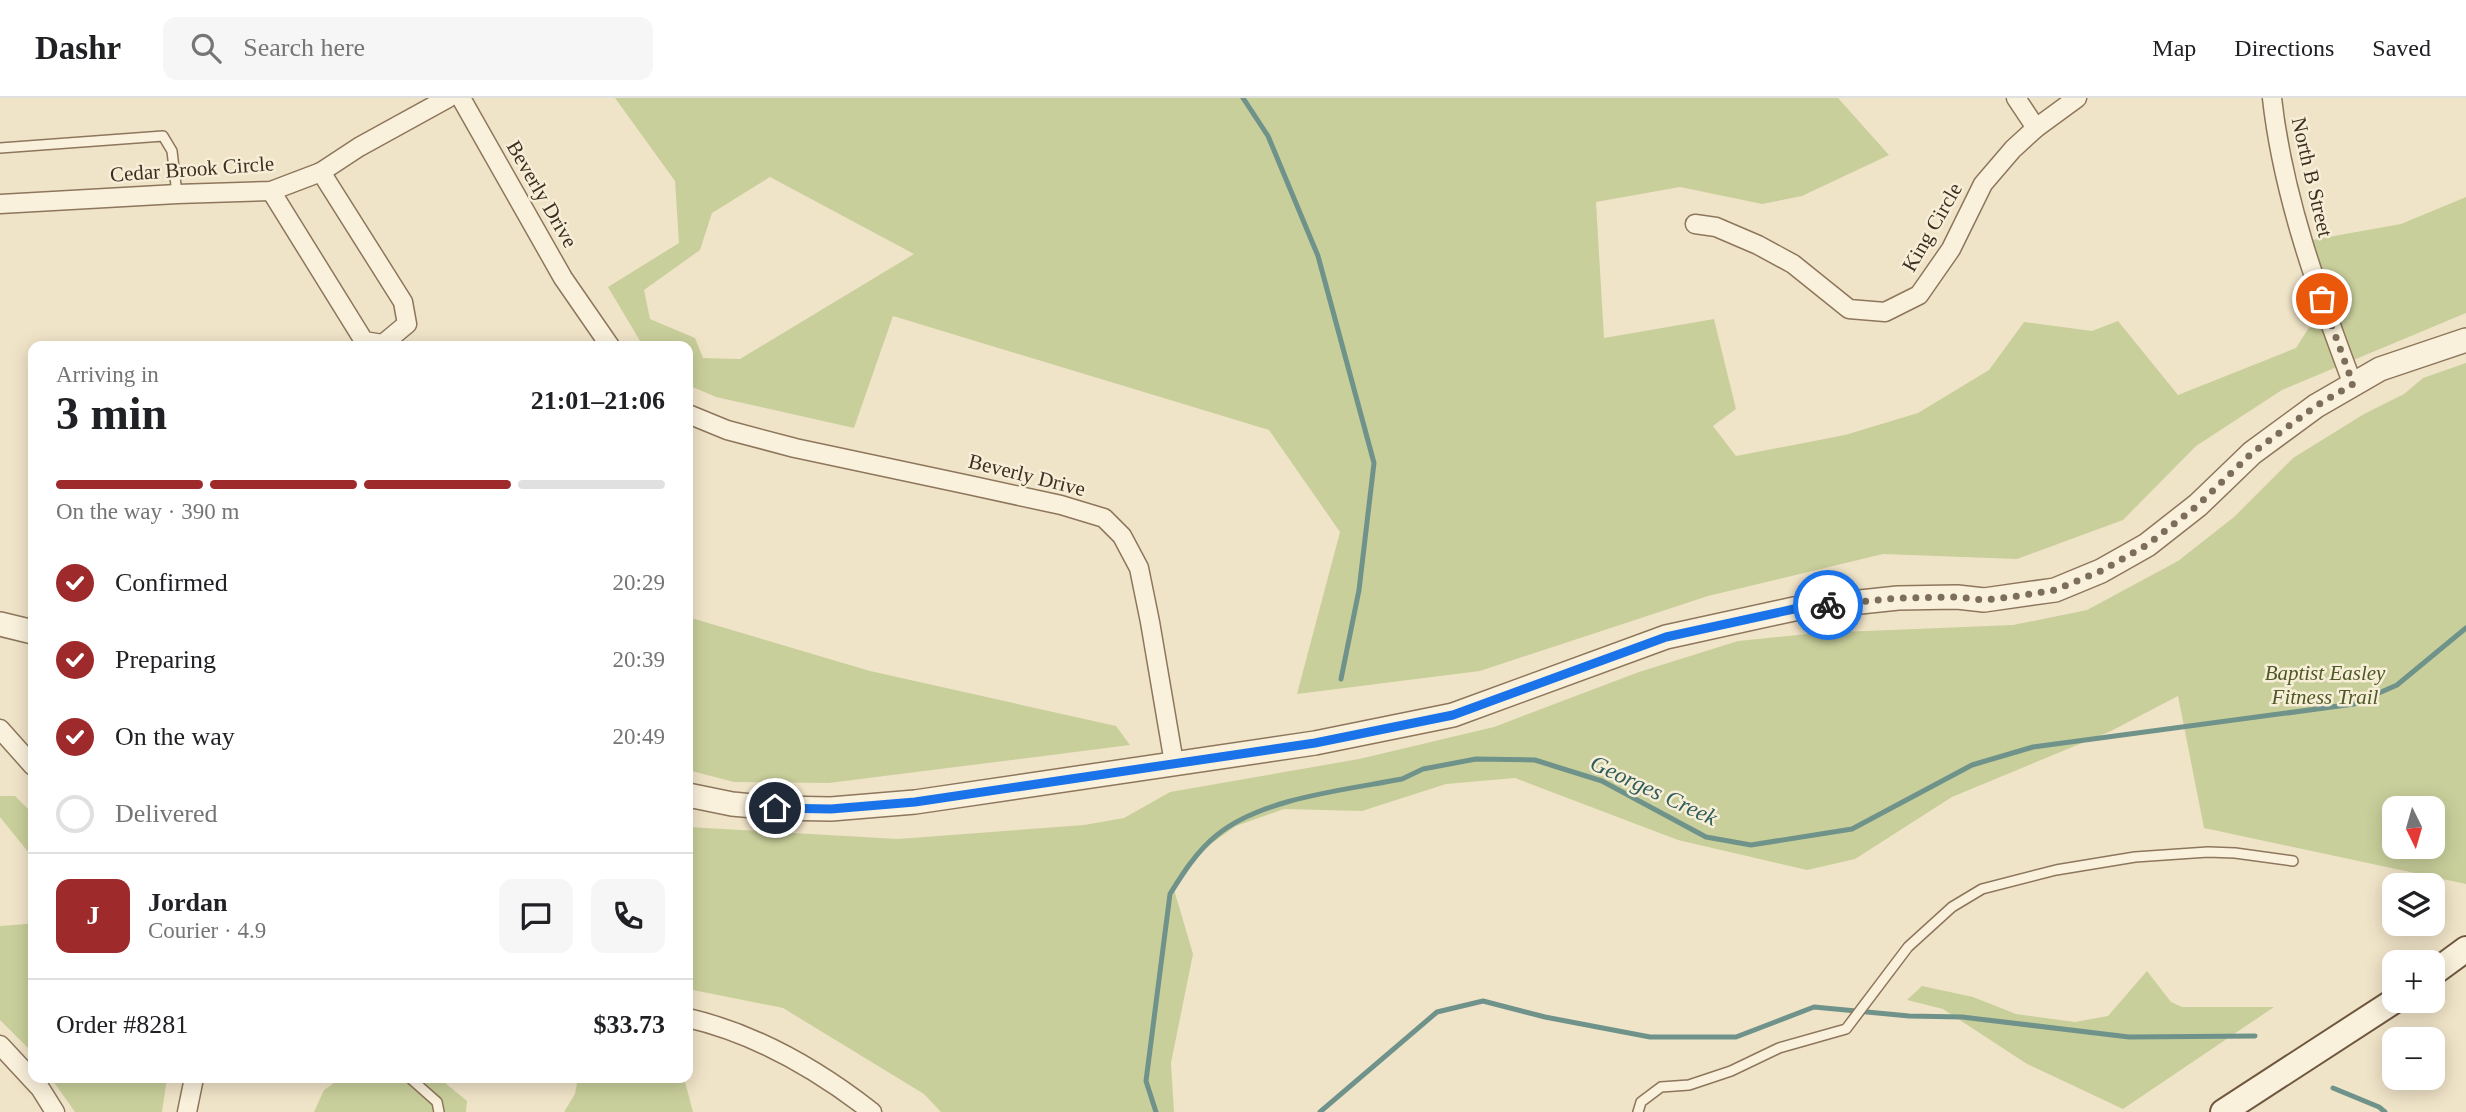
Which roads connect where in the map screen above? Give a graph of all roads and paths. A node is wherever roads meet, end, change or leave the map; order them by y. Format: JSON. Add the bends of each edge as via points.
{"nodes":[{"id":1,"x":448,"y":98,"type":"edge"},
{"id":2,"x":461,"y":98,"type":"edge"},
{"id":3,"x":2016,"y":98,"type":"edge"},
{"id":4,"x":2077,"y":98,"type":"edge"},
{"id":5,"x":2272,"y":98,"type":"edge"},
{"id":6,"x":2036,"y":128,"type":"junction"},
{"id":7,"x":0,"y":148,"type":"edge"},
{"id":8,"x":321,"y":172,"type":"junction"},
{"id":9,"x":271,"y":191,"type":"junction"},
{"id":10,"x":177,"y":194,"type":"junction"},
{"id":11,"x":0,"y":204,"type":"edge"},
{"id":12,"x":1695,"y":224,"type":"dead end"},
{"id":13,"x":2466,"y":340,"type":"edge"},
{"id":14,"x":365,"y":341,"type":"edge"},
{"id":15,"x":387,"y":341,"type":"edge"},
{"id":16,"x":607,"y":341,"type":"edge"},
{"id":17,"x":2353,"y":384,"type":"junction"},
{"id":18,"x":693,"y":416,"type":"edge"},
{"id":19,"x":0,"y":624,"type":"edge"},
{"id":20,"x":28,"y":631,"type":"edge"},
{"id":21,"x":0,"y":729,"type":"edge"},
{"id":22,"x":28,"y":760,"type":"edge"},
{"id":23,"x":1174,"y":763,"type":"junction"},
{"id":24,"x":693,"y":796,"type":"edge"},
{"id":25,"x":2293,"y":861,"type":"dead end"},
{"id":26,"x":2466,"y":950,"type":"edge"},
{"id":27,"x":2445,"y":965,"type":"edge"},
{"id":28,"x":2382,"y":1009,"type":"edge"},
{"id":29,"x":693,"y":1019,"type":"edge"},
{"id":30,"x":0,"y":1045,"type":"edge"},
{"id":31,"x":28,"y":1075,"type":"edge"},
{"id":32,"x":35,"y":1083,"type":"edge"},
{"id":33,"x":193,"y":1083,"type":"edge"},
{"id":34,"x":416,"y":1083,"type":"edge"},
{"id":35,"x":55,"y":1112,"type":"edge"},
{"id":36,"x":187,"y":1112,"type":"edge"},
{"id":37,"x":439,"y":1112,"type":"edge"},
{"id":38,"x":872,"y":1112,"type":"edge"},
{"id":39,"x":1638,"y":1112,"type":"edge"},
{"id":40,"x":2223,"y":1112,"type":"edge"}],
"edges":[{"from":1,"to":8,"type":"street","name":"Cedar Brook Circle"},
{"from":2,"to":16,"type":"street","name":"Beverly Drive","via":[[564,278]]},
{"from":3,"to":6,"type":"street"},
{"from":4,"to":6,"type":"street","name":"King Circle"},
{"from":5,"to":17,"type":"street","name":"North B Street","via":[[2299,230]]},
{"from":6,"to":12,"type":"street","name":"King Circle","via":[[1983,184],[1951,249],[1919,295],[1885,312],[1849,309],[1793,264],[1716,227]]},
{"from":7,"to":10,"type":"lane","via":[[163,136],[172,151]]},
{"from":8,"to":9,"type":"street","name":"Cedar Brook Circle"},
{"from":8,"to":15,"type":"street","via":[[403,302],[407,324]]},
{"from":9,"to":10,"type":"street","name":"Cedar Brook Circle"},
{"from":9,"to":14,"type":"street"},
{"from":10,"to":11,"type":"street","name":"Cedar Brook Circle"},
{"from":13,"to":17,"type":"street","via":[[2380,369]]},
{"from":17,"to":23,"type":"street","via":[[2252,453],[2198,505],[2147,545],[2055,590],[1984,600],[1898,598],[1794,609],[1666,637],[1453,715],[1315,743]]},
{"from":18,"to":23,"type":"street","name":"Beverly Drive","via":[[795,448],[1104,518],[1122,536],[1139,568]]},
{"from":19,"to":20,"type":"street"},
{"from":21,"to":22,"type":"street"},
{"from":23,"to":24,"type":"street","via":[[915,802],[831,809],[732,804]]},
{"from":25,"to":39,"type":"lane","via":[[2221,853],[2135,857],[1982,889],[1952,907],[1908,947],[1846,1029],[1779,1048],[1731,1072],[1689,1085],[1661,1087],[1641,1102]]},
{"from":26,"to":27,"type":"main road"},
{"from":28,"to":40,"type":"main road"},
{"from":29,"to":38,"type":"street","via":[[786,1054]]},
{"from":30,"to":31,"type":"street"},
{"from":32,"to":35,"type":"street"},
{"from":33,"to":36,"type":"street"},
{"from":34,"to":37,"type":"lane","via":[[437,1102]]}]}
